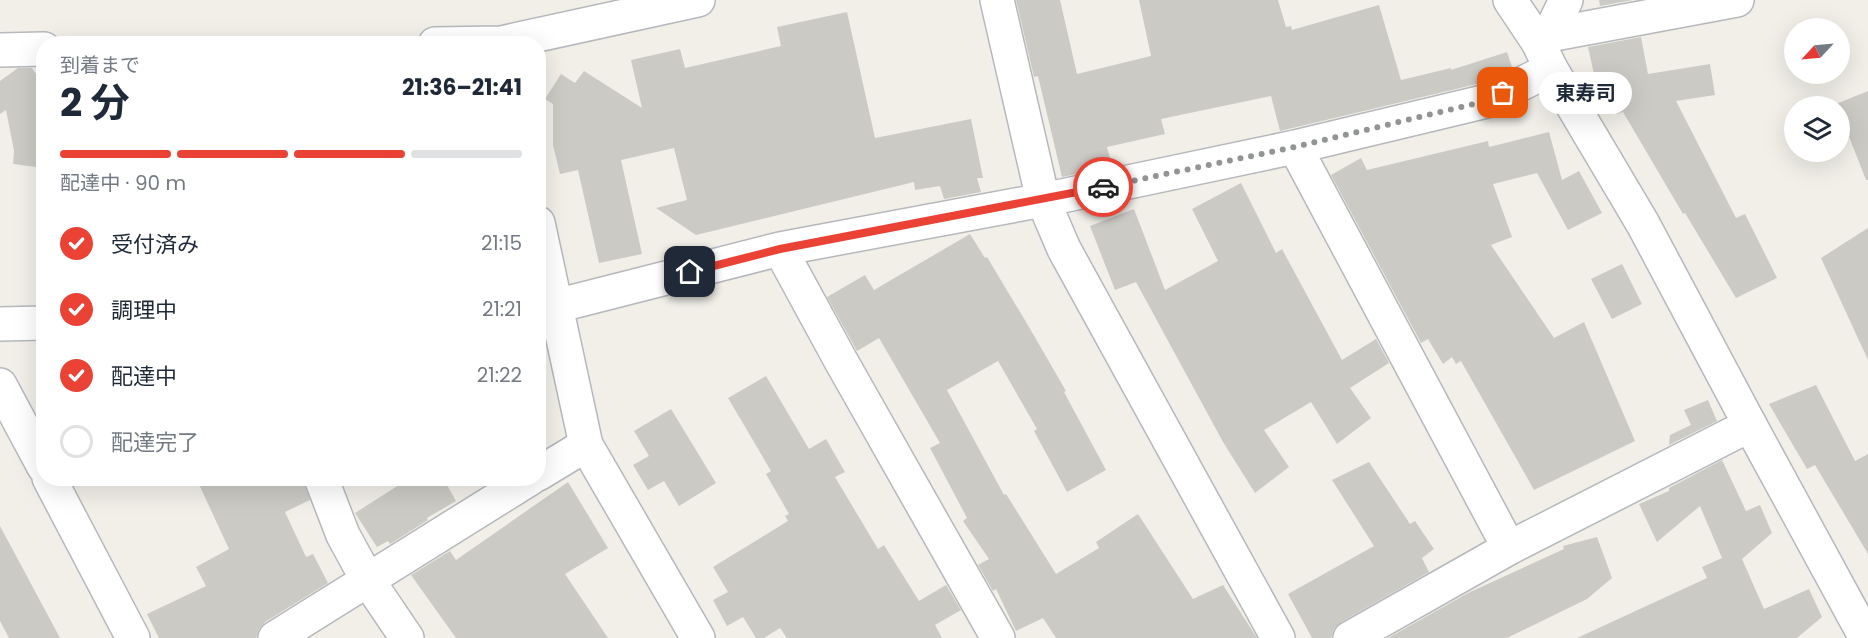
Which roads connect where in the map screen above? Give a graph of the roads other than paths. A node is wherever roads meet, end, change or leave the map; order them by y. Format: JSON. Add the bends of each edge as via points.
{"nodes":[{"id":1,"x":698,"y":0,"type":"edge"},
{"id":2,"x":997,"y":0,"type":"edge"},
{"id":3,"x":1510,"y":0,"type":"edge"},
{"id":4,"x":1566,"y":0,"type":"edge"},
{"id":5,"x":1737,"y":0,"type":"edge"},
{"id":6,"x":533,"y":36,"type":"edge"},
{"id":7,"x":36,"y":49,"type":"edge"},
{"id":8,"x":1546,"y":49,"type":"junction"},
{"id":9,"x":0,"y":50,"type":"edge"},
{"id":10,"x":1295,"y":147,"type":"junction"},
{"id":11,"x":1043,"y":200,"type":"junction"},
{"id":12,"x":780,"y":249,"type":"junction"},
{"id":13,"x":547,"y":306,"type":"edge"},
{"id":14,"x":36,"y":323,"type":"edge"},
{"id":15,"x":0,"y":324,"type":"edge"},
{"id":16,"x":0,"y":385,"type":"edge"},
{"id":17,"x":1750,"y":425,"type":"junction"},
{"id":18,"x":586,"y":445,"type":"junction"},
{"id":19,"x":36,"y":452,"type":"edge"},
{"id":20,"x":546,"y":469,"type":"edge"},
{"id":21,"x":53,"y":486,"type":"edge"},
{"id":22,"x":324,"y":486,"type":"edge"},
{"id":23,"x":518,"y":486,"type":"edge"},
{"id":24,"x":1509,"y":548,"type":"junction"},
{"id":25,"x":367,"y":579,"type":"junction"},
{"id":26,"x":133,"y":638,"type":"edge"},
{"id":27,"x":275,"y":638,"type":"edge"},
{"id":28,"x":407,"y":638,"type":"edge"},
{"id":29,"x":698,"y":638,"type":"edge"},
{"id":30,"x":999,"y":638,"type":"edge"},
{"id":31,"x":1278,"y":638,"type":"edge"},
{"id":32,"x":1350,"y":638,"type":"edge"},
{"id":33,"x":1866,"y":638,"type":"edge"}],
"edges":[{"from":1,"to":6,"type":"street"},
{"from":2,"to":11,"type":"street"},
{"from":3,"to":8,"type":"street"},
{"from":4,"to":8,"type":"street"},
{"from":5,"to":8,"type":"street"},
{"from":7,"to":9,"type":"street"},
{"from":8,"to":10,"type":"street","via":[[1486,101]]},
{"from":8,"to":17,"type":"street"},
{"from":10,"to":11,"type":"street"},
{"from":10,"to":24,"type":"street"},
{"from":11,"to":12,"type":"street"},
{"from":11,"to":31,"type":"street","via":[[1064,249]]},
{"from":12,"to":13,"type":"street"},
{"from":12,"to":30,"type":"street"},
{"from":13,"to":18,"type":"street"},
{"from":14,"to":15,"type":"street"},
{"from":16,"to":19,"type":"street"},
{"from":17,"to":24,"type":"street"},
{"from":17,"to":33,"type":"street"},
{"from":18,"to":20,"type":"street"},
{"from":18,"to":29,"type":"street"},
{"from":21,"to":26,"type":"street"},
{"from":22,"to":25,"type":"street","via":[[343,535]]},
{"from":23,"to":25,"type":"street"},
{"from":24,"to":32,"type":"street"},
{"from":25,"to":27,"type":"street"},
{"from":25,"to":28,"type":"street"}]}
